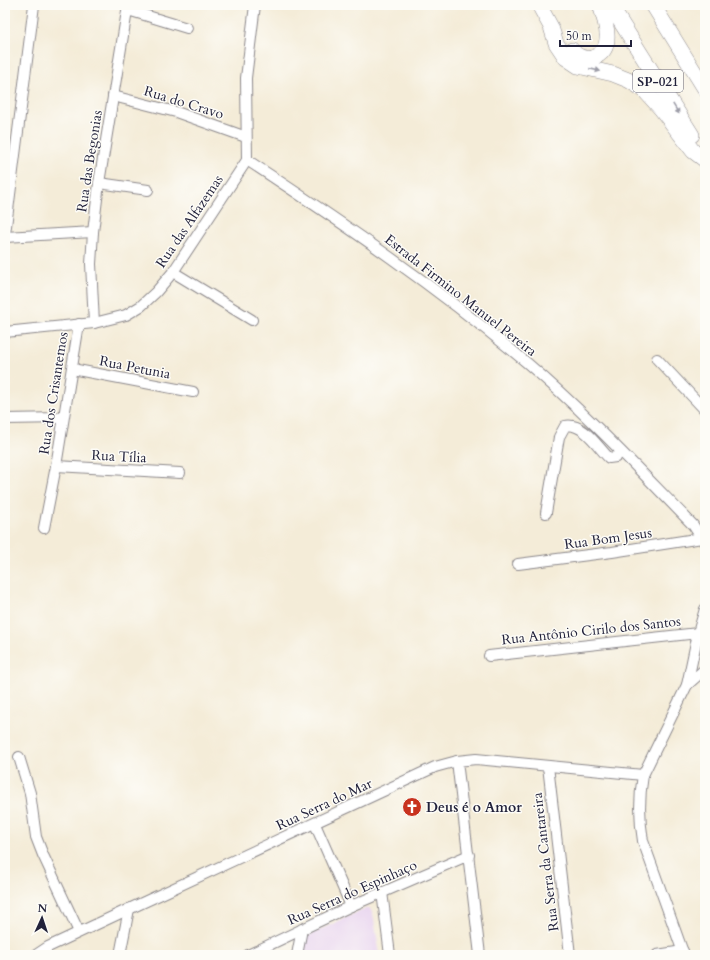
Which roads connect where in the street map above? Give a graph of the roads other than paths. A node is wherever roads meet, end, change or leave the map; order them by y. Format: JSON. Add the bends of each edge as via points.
{"nodes":[{"id":1,"x":34,"y":5,"type":"edge"},
{"id":2,"x":255,"y":5,"type":"edge"},
{"id":3,"x":539,"y":5,"type":"edge"},
{"id":4,"x":600,"y":5,"type":"edge"},
{"id":5,"x":610,"y":5,"type":"edge"},
{"id":6,"x":653,"y":5,"type":"edge"},
{"id":7,"x":128,"y":7,"type":"edge"},
{"id":8,"x":551,"y":27,"type":"junction"},
{"id":9,"x":187,"y":28,"type":"dead end"},
{"id":10,"x":705,"y":89,"type":"edge"},
{"id":11,"x":113,"y":96,"type":"junction"},
{"id":12,"x":246,"y":137,"type":"junction"},
{"id":13,"x":705,"y":156,"type":"edge"},
{"id":14,"x":247,"y":160,"type":"junction"},
{"id":15,"x":705,"y":160,"type":"edge"},
{"id":16,"x":99,"y":182,"type":"junction"},
{"id":17,"x":148,"y":190,"type":"dead end"},
{"id":18,"x":93,"y":232,"type":"junction"},
{"id":19,"x":5,"y":236,"type":"edge"},
{"id":20,"x":173,"y":272,"type":"junction"},
{"id":21,"x":252,"y":320,"type":"dead end"},
{"id":22,"x":94,"y":323,"type":"junction"},
{"id":23,"x":79,"y":324,"type":"junction"},
{"id":24,"x":5,"y":332,"type":"edge"},
{"id":25,"x":657,"y":359,"type":"dead end"},
{"id":26,"x":72,"y":370,"type":"junction"},
{"id":27,"x":193,"y":392,"type":"dead end"},
{"id":28,"x":705,"y":410,"type":"edge"},
{"id":29,"x":63,"y":418,"type":"junction"},
{"id":30,"x":5,"y":419,"type":"edge"},
{"id":31,"x":621,"y":452,"type":"junction"},
{"id":32,"x":56,"y":466,"type":"junction"},
{"id":33,"x":180,"y":473,"type":"dead end"},
{"id":34,"x":546,"y":513,"type":"dead end"},
{"id":35,"x":44,"y":528,"type":"dead end"},
{"id":36,"x":704,"y":541,"type":"edge"},
{"id":37,"x":518,"y":564,"type":"dead end"},
{"id":38,"x":705,"y":609,"type":"edge"},
{"id":39,"x":698,"y":633,"type":"junction"},
{"id":40,"x":488,"y":656,"type":"dead end"},
{"id":41,"x":705,"y":669,"type":"edge"},
{"id":42,"x":687,"y":685,"type":"junction"},
{"id":43,"x":19,"y":757,"type":"dead end"},
{"id":44,"x":457,"y":761,"type":"junction"},
{"id":45,"x":548,"y":766,"type":"junction"},
{"id":46,"x":643,"y":775,"type":"junction"},
{"id":47,"x":315,"y":824,"type":"junction"},
{"id":48,"x":469,"y":855,"type":"junction"},
{"id":49,"x":382,"y":892,"type":"junction"},
{"id":50,"x":351,"y":906,"type":"junction"},
{"id":51,"x":129,"y":909,"type":"junction"},
{"id":52,"x":302,"y":930,"type":"junction"},
{"id":53,"x":79,"y":932,"type":"junction"},
{"id":54,"x":683,"y":953,"type":"edge"},
{"id":55,"x":36,"y":955,"type":"edge"},
{"id":56,"x":120,"y":955,"type":"edge"},
{"id":57,"x":248,"y":955,"type":"edge"},
{"id":58,"x":297,"y":955,"type":"edge"},
{"id":59,"x":390,"y":955,"type":"edge"},
{"id":60,"x":480,"y":955,"type":"edge"},
{"id":61,"x":570,"y":955,"type":"edge"},
{"id":62,"x":657,"y":955,"type":"edge"}],
"edges":[{"from":1,"to":19,"type":"street"},
{"from":2,"to":12,"type":"street","via":[[246,78]]},
{"from":3,"to":8,"type":"highway"},
{"from":4,"to":8,"type":"highway","via":[[608,34],[606,47],[599,56],[577,56]]},
{"from":5,"to":13,"type":"highway","number":"SP-021","one_way":true},
{"from":6,"to":10,"type":"highway","number":"SP-021"},
{"from":7,"to":9,"type":"street"},
{"from":7,"to":11,"type":"street","name":"Rua das Begonias"},
{"from":8,"to":15,"type":"highway","one_way":true,"via":[[556,43],[566,58],[578,66],[628,80],[644,90],[693,151]]},
{"from":11,"to":12,"type":"street","name":"Rua do Cravo","via":[[176,112]]},
{"from":11,"to":16,"type":"street","name":"Rua das Begonias"},
{"from":12,"to":14,"type":"street"},
{"from":14,"to":20,"type":"street","name":"Rua das Alfazemas"},
{"from":14,"to":31,"type":"street","name":"Estrada Firmino Manuel Pereira","via":[[329,214],[458,307],[527,363]]},
{"from":16,"to":17,"type":"street"},
{"from":16,"to":18,"type":"street","name":"Rua das Begonias"},
{"from":18,"to":19,"type":"street"},
{"from":18,"to":22,"type":"street","name":"Rua das Begonias","via":[[91,264]]},
{"from":20,"to":21,"type":"street"},
{"from":20,"to":22,"type":"street","name":"Rua das Alfazemas","via":[[141,306],[126,315]]},
{"from":22,"to":23,"type":"street","name":"Rua das Alfazemas"},
{"from":23,"to":24,"type":"street","name":"Rua das Alfazemas"},
{"from":23,"to":26,"type":"street","name":"Rua dos Crisantemos"},
{"from":25,"to":28,"type":"street"},
{"from":26,"to":27,"type":"street","name":"Rua Petunia"},
{"from":26,"to":29,"type":"street","name":"Rua dos Crisantemos"},
{"from":29,"to":30,"type":"street"},
{"from":29,"to":32,"type":"street","name":"Rua dos Crisantemos"},
{"from":31,"to":34,"type":"street","via":[[616,457],[609,458],[581,428],[565,426],[558,437]]},
{"from":31,"to":36,"type":"street","name":"Estrada Firmino Manuel Pereira","via":[[693,524]]},
{"from":32,"to":33,"type":"street","name":"Rua Tília"},
{"from":32,"to":35,"type":"street","name":"Rua dos Crisantemos"},
{"from":36,"to":37,"type":"street","name":"Rua Bom Jesus"},
{"from":38,"to":39,"type":"street"},
{"from":39,"to":40,"type":"street","name":"Rua Antônio Cirilo dos Santos"},
{"from":39,"to":42,"type":"street"},
{"from":41,"to":42,"type":"street"},
{"from":42,"to":46,"type":"street"},
{"from":43,"to":53,"type":"street","via":[[30,793],[36,837]]},
{"from":44,"to":45,"type":"street","name":"Rua Serra do Mar","via":[[476,759]]},
{"from":44,"to":47,"type":"street","name":"Rua Serra do Mar","via":[[435,767]]},
{"from":44,"to":48,"type":"street"},
{"from":45,"to":46,"type":"street","name":"Rua Serra do Mar"},
{"from":45,"to":61,"type":"street","name":"Rua Serra da Cantareira"},
{"from":46,"to":54,"type":"street","via":[[640,805],[642,841]]},
{"from":47,"to":50,"type":"street"},
{"from":47,"to":51,"type":"street","name":"Rua Serra do Mar"},
{"from":48,"to":49,"type":"street","name":"Rua Serra do Espinhaço"},
{"from":48,"to":60,"type":"street"},
{"from":49,"to":50,"type":"street","name":"Rua Serra do Espinhaço"},
{"from":49,"to":59,"type":"street"},
{"from":50,"to":52,"type":"street","name":"Rua Serra do Espinhaço"},
{"from":51,"to":53,"type":"street","name":"Rua Serra do Mar"},
{"from":51,"to":56,"type":"street"},
{"from":52,"to":57,"type":"street","name":"Rua Serra do Espinhaço"},
{"from":52,"to":58,"type":"street"},
{"from":53,"to":55,"type":"street","name":"Rua Serra do Mar"},
{"from":54,"to":62,"type":"street"}]}
